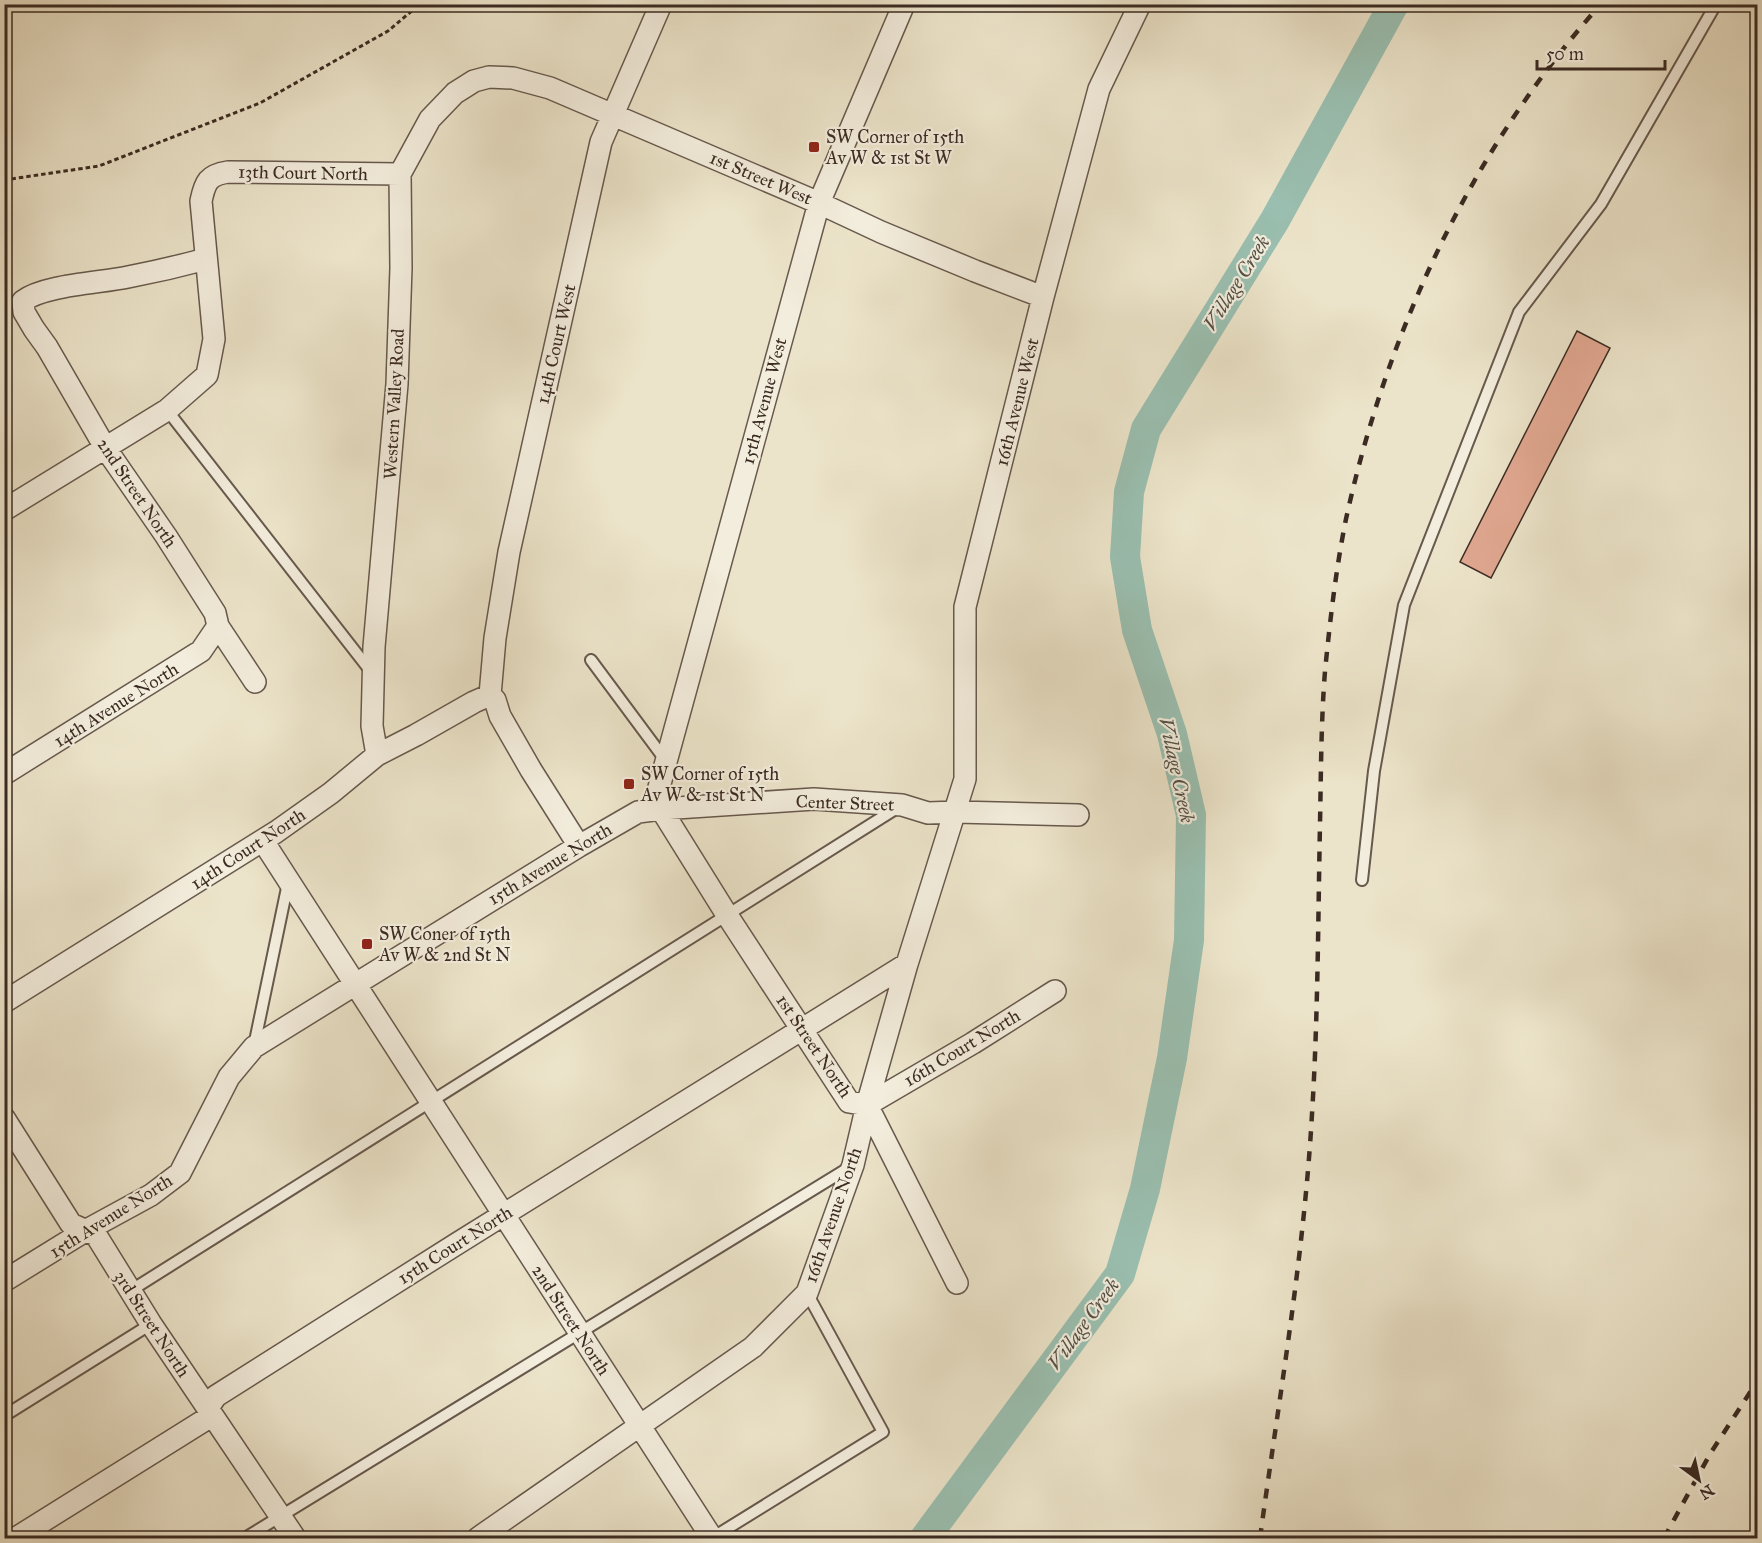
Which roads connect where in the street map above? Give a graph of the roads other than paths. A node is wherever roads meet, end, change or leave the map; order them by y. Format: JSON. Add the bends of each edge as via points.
{"nodes":[{"id":1,"x":661,"y":4,"type":"edge"},
{"id":2,"x":904,"y":4,"type":"edge"},
{"id":3,"x":1140,"y":4,"type":"edge"},
{"id":4,"x":1716,"y":4,"type":"edge"},
{"id":5,"x":474,"y":81,"type":"joint"},
{"id":6,"x":614,"y":115,"type":"junction"},
{"id":7,"x":400,"y":174,"type":"junction"},
{"id":8,"x":819,"y":203,"type":"junction"},
{"id":9,"x":206,"y":259,"type":"junction"},
{"id":10,"x":1043,"y":297,"type":"junction"},
{"id":11,"x":167,"y":410,"type":"junction"},
{"id":12,"x":106,"y":449,"type":"junction"},
{"id":13,"x":4,"y":510,"type":"edge"},
{"id":14,"x":218,"y":626,"type":"junction"},
{"id":15,"x":591,"y":660,"type":"dead end"},
{"id":16,"x":374,"y":676,"type":"junction"},
{"id":17,"x":255,"y":682,"type":"dead end"},
{"id":18,"x":490,"y":695,"type":"junction"},
{"id":19,"x":377,"y":755,"type":"junction"},
{"id":20,"x":666,"y":761,"type":"junction"},
{"id":21,"x":4,"y":774,"type":"edge"},
{"id":22,"x":902,"y":805,"type":"junction"},
{"id":23,"x":661,"y":808,"type":"junction"},
{"id":24,"x":956,"y":812,"type":"junction"},
{"id":25,"x":1078,"y":815,"type":"dead end"},
{"id":26,"x":263,"y":841,"type":"junction"},
{"id":27,"x":579,"y":846,"type":"junction"},
{"id":28,"x":289,"y":879,"type":"junction"},
{"id":29,"x":1362,"y":880,"type":"dead end"},
{"id":30,"x":727,"y":915,"type":"junction"},
{"id":31,"x":907,"y":964,"type":"junction"},
{"id":32,"x":354,"y":983,"type":"junction"},
{"id":33,"x":1055,"y":991,"type":"dead end"},
{"id":34,"x":4,"y":1002,"type":"edge"},
{"id":35,"x":802,"y":1031,"type":"junction"},
{"id":36,"x":254,"y":1047,"type":"junction"},
{"id":37,"x":430,"y":1102,"type":"junction"},
{"id":38,"x":867,"y":1105,"type":"junction"},
{"id":39,"x":4,"y":1118,"type":"edge"},
{"id":40,"x":11,"y":1143,"type":"edge"},
{"id":41,"x":853,"y":1165,"type":"junction"},
{"id":42,"x":504,"y":1215,"type":"junction"},
{"id":43,"x":85,"y":1232,"type":"junction"},
{"id":44,"x":4,"y":1281,"type":"edge"},
{"id":45,"x":957,"y":1283,"type":"dead end"},
{"id":46,"x":130,"y":1291,"type":"junction"},
{"id":47,"x":807,"y":1293,"type":"junction"},
{"id":48,"x":151,"y":1323,"type":"junction"},
{"id":49,"x":579,"y":1333,"type":"junction"},
{"id":50,"x":210,"y":1412,"type":"junction"},
{"id":51,"x":4,"y":1416,"type":"edge"},
{"id":52,"x":641,"y":1425,"type":"junction"},
{"id":53,"x":281,"y":1516,"type":"junction"},
{"id":54,"x":712,"y":1538,"type":"edge"},
{"id":55,"x":16,"y":1539,"type":"edge"},
{"id":56,"x":244,"y":1539,"type":"edge"},
{"id":57,"x":295,"y":1539,"type":"edge"},
{"id":58,"x":478,"y":1539,"type":"edge"}],
"edges":[{"from":1,"to":6,"type":"street","name":"14th Court West"},
{"from":2,"to":8,"type":"street","name":"15th Avenue West"},
{"from":3,"to":10,"type":"street","name":"16th Avenue West","via":[[1100,89]]},
{"from":4,"to":29,"type":"lane","via":[[1601,204],[1519,312],[1404,604],[1374,771]]},
{"from":5,"to":6,"type":"street","name":"1st Street West","via":[[513,78],[550,88]]},
{"from":5,"to":7,"type":"street","name":"Western Valley Road","via":[[455,93],[430,119]]},
{"from":6,"to":8,"type":"street","name":"1st Street West"},
{"from":6,"to":18,"type":"street","name":"14th Court West","via":[[601,142],[509,552]]},
{"from":7,"to":9,"type":"street","name":"13th Court North","via":[[217,174],[208,180],[201,201]]},
{"from":7,"to":16,"type":"street","name":"Western Valley Road","via":[[397,384]]},
{"from":8,"to":10,"type":"street","name":"1st Street West"},
{"from":8,"to":20,"type":"street","name":"15th Avenue West"},
{"from":9,"to":11,"type":"street","via":[[214,339],[207,375]]},
{"from":9,"to":12,"type":"street","name":"2nd Street North","via":[[71,286],[23,301],[24,312]]},
{"from":10,"to":24,"type":"street","name":"16th Avenue West","via":[[965,607],[965,779]]},
{"from":11,"to":12,"type":"street"},
{"from":11,"to":16,"type":"lane"},
{"from":12,"to":13,"type":"street"},
{"from":12,"to":14,"type":"street","name":"2nd Street North","via":[[215,613]]},
{"from":14,"to":17,"type":"street","name":"2nd Street North"},
{"from":14,"to":21,"type":"street","name":"14th Avenue North","via":[[201,651]]},
{"from":15,"to":20,"type":"lane"},
{"from":16,"to":19,"type":"street","name":"Western Valley Road","via":[[372,726]]},
{"from":18,"to":19,"type":"street","name":"14th Court North"},
{"from":18,"to":27,"type":"street"},
{"from":19,"to":26,"type":"street","name":"14th Court North"},
{"from":20,"to":23,"type":"street","name":"15th Avenue West","via":[[658,791]]},
{"from":22,"to":23,"type":"street","name":"Center Street","via":[[814,799]]},
{"from":22,"to":24,"type":"street","name":"Center Street","via":[[928,813]]},
{"from":22,"to":30,"type":"lane"},
{"from":23,"to":27,"type":"street","name":"15th Avenue North","via":[[638,812]]},
{"from":23,"to":30,"type":"street","name":"1st Street North"},
{"from":24,"to":25,"type":"street","name":"Center Street"},
{"from":24,"to":31,"type":"street","name":"16th Avenue North"},
{"from":26,"to":28,"type":"street","name":"2nd Street North"},
{"from":26,"to":34,"type":"street","name":"14th Court North"},
{"from":27,"to":32,"type":"street","name":"15th Avenue North"},
{"from":28,"to":32,"type":"street","name":"2nd Street North"},
{"from":28,"to":36,"type":"lane"},
{"from":30,"to":35,"type":"street","name":"1st Street North"},
{"from":30,"to":37,"type":"lane"},
{"from":31,"to":35,"type":"street","name":"15th Court North"},
{"from":31,"to":38,"type":"street","name":"16th Avenue North"},
{"from":32,"to":36,"type":"street","name":"15th Avenue North"},
{"from":32,"to":37,"type":"street","name":"2nd Street North"},
{"from":33,"to":38,"type":"street","name":"16th Court North"},
{"from":35,"to":38,"type":"street","name":"1st Street North","via":[[849,1102]]},
{"from":35,"to":42,"type":"street","name":"15th Court North"},
{"from":36,"to":43,"type":"street","name":"15th Avenue North","via":[[230,1077],[180,1173],[151,1195]]},
{"from":37,"to":42,"type":"street","name":"2nd Street North"},
{"from":37,"to":46,"type":"lane"},
{"from":38,"to":41,"type":"street","name":"16th Avenue North"},
{"from":38,"to":45,"type":"street","name":"1st Street North"},
{"from":39,"to":40,"type":"street","name":"3rd Street North"},
{"from":40,"to":43,"type":"street","name":"3rd Street North","via":[[71,1224]]},
{"from":41,"to":47,"type":"street","name":"16th Avenue North"},
{"from":41,"to":49,"type":"lane"},
{"from":42,"to":49,"type":"street","name":"2nd Street North"},
{"from":42,"to":50,"type":"street","name":"15th Court North","via":[[216,1396]]},
{"from":43,"to":44,"type":"street","name":"15th Avenue North"},
{"from":43,"to":46,"type":"street","name":"3rd Street North","via":[[96,1235]]},
{"from":46,"to":48,"type":"street","name":"3rd Street North"},
{"from":47,"to":52,"type":"street","name":"16th Avenue North","via":[[753,1347]]},
{"from":47,"to":54,"type":"lane","via":[[883,1432]]},
{"from":48,"to":50,"type":"street","name":"3rd Street North"},
{"from":48,"to":51,"type":"lane"},
{"from":49,"to":52,"type":"street","name":"2nd Street North"},
{"from":49,"to":53,"type":"lane"},
{"from":50,"to":53,"type":"street","name":"3rd Street North"},
{"from":50,"to":55,"type":"street","name":"15th Court North","via":[[208,1418]]},
{"from":52,"to":54,"type":"street","name":"2nd Street North"},
{"from":52,"to":58,"type":"street","name":"16th Avenue North"},
{"from":53,"to":56,"type":"lane"},
{"from":53,"to":57,"type":"street","name":"3rd Street North"}]}
